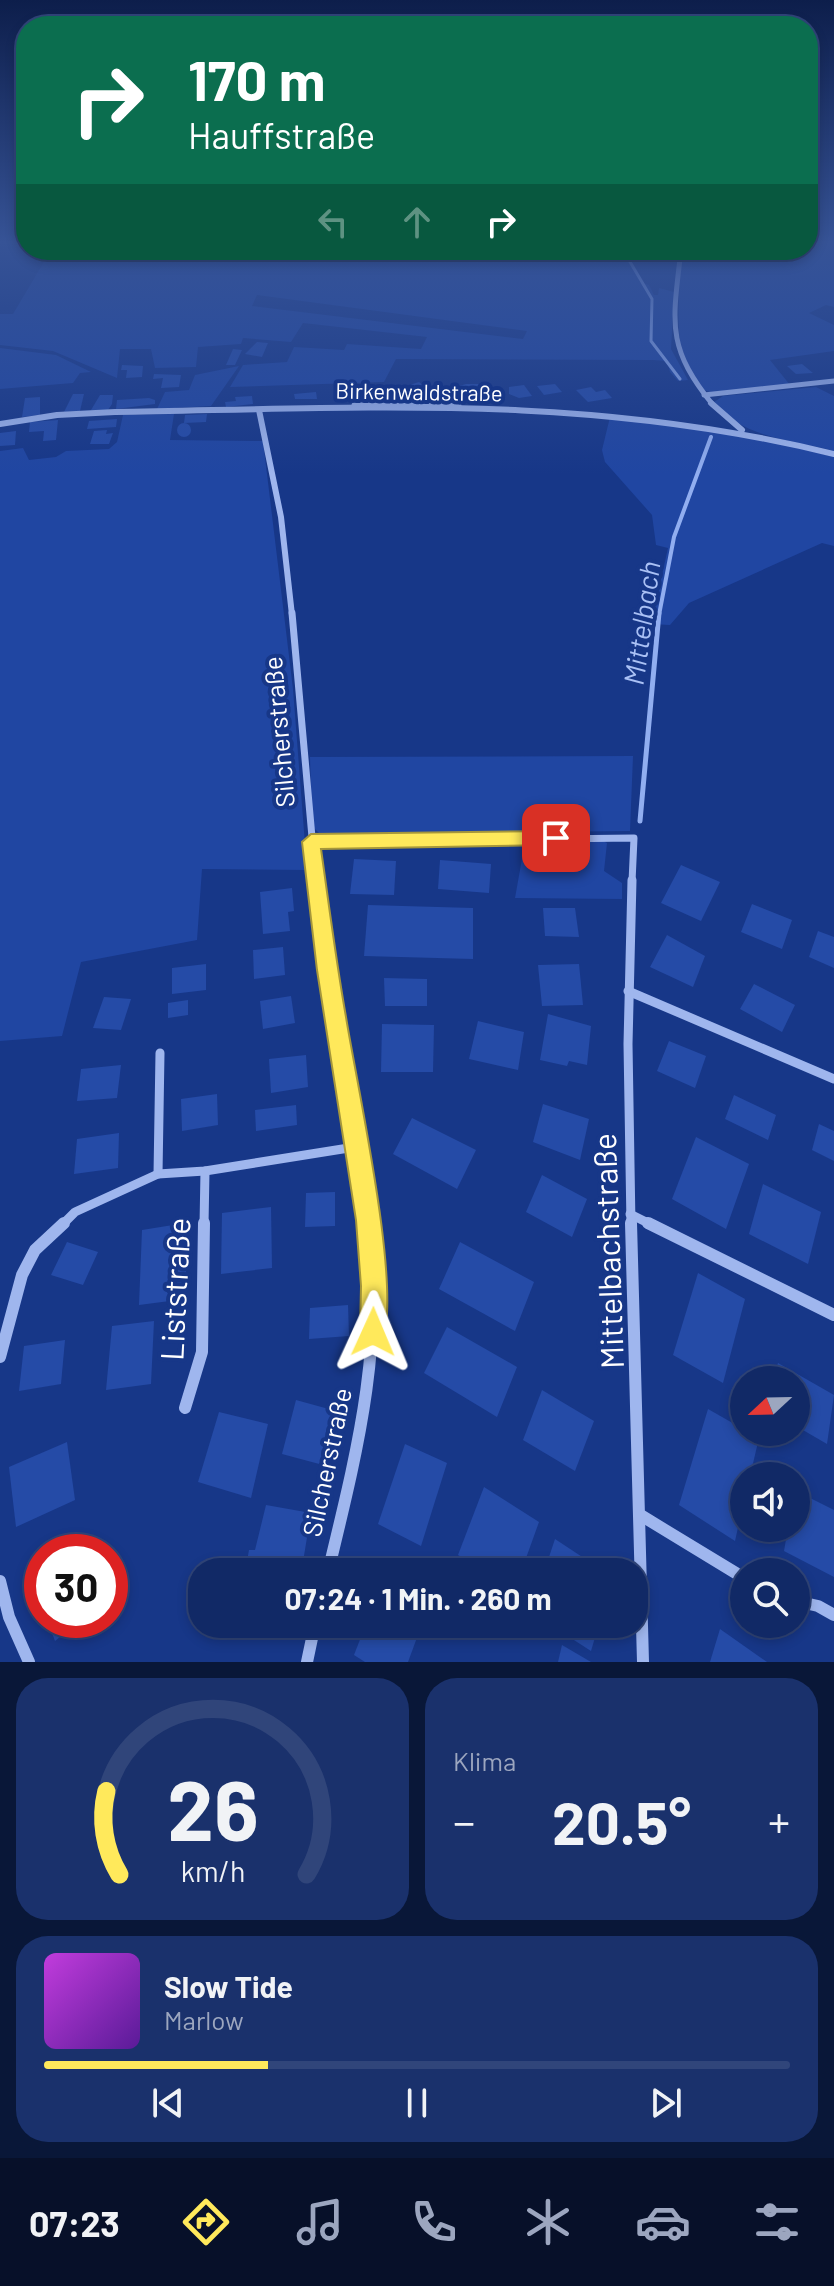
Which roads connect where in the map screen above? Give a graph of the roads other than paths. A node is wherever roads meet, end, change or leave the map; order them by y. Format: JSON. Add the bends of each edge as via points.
{"nodes":[{"id":1,"x":676,"y":319,"type":"edge"},
{"id":2,"x":834,"y":381,"type":"edge"},
{"id":3,"x":704,"y":395,"type":"junction"},
{"id":4,"x":259,"y":410,"type":"junction"},
{"id":5,"x":719,"y":417,"type":"junction"},
{"id":6,"x":0,"y":424,"type":"edge"},
{"id":7,"x":708,"y":427,"type":"junction"},
{"id":8,"x":750,"y":434,"type":"junction"},
{"id":9,"x":834,"y":454,"type":"edge"},
{"id":10,"x":311,"y":842,"type":"junction"},
{"id":11,"x":628,"y":991,"type":"junction"},
{"id":12,"x":160,"y":1053,"type":"dead end"},
{"id":13,"x":834,"y":1079,"type":"edge"},
{"id":14,"x":355,"y":1147,"type":"junction"},
{"id":15,"x":205,"y":1171,"type":"junction"},
{"id":16,"x":158,"y":1174,"type":"junction"},
{"id":17,"x":630,"y":1214,"type":"junction"},
{"id":18,"x":834,"y":1315,"type":"edge"},
{"id":19,"x":0,"y":1357,"type":"edge"},
{"id":20,"x":185,"y":1408,"type":"dead end"},
{"id":21,"x":642,"y":1516,"type":"junction"},
{"id":22,"x":331,"y":1558,"type":"edge"},
{"id":23,"x":730,"y":1569,"type":"edge"},
{"id":24,"x":0,"y":1581,"type":"edge"},
{"id":25,"x":810,"y":1604,"type":"edge"},
{"id":26,"x":834,"y":1615,"type":"edge"},
{"id":27,"x":312,"y":1638,"type":"edge"},
{"id":28,"x":29,"y":1662,"type":"edge"},
{"id":29,"x":307,"y":1662,"type":"edge"},
{"id":30,"x":643,"y":1662,"type":"edge"}],
"edges":[{"from":1,"to":3,"type":"street","via":[[674,344],[684,372]]},
{"from":2,"to":3,"type":"street"},
{"from":3,"to":5,"type":"street"},
{"from":4,"to":6,"type":"street","name":"Birkenwaldstraße","via":[[57,415]]},
{"from":4,"to":7,"type":"street","name":"Birkenwaldstraße","via":[[374,405],[494,408]]},
{"from":4,"to":10,"type":"street","name":"Silcherstraße","via":[[292,616]]},
{"from":5,"to":7,"type":"street"},
{"from":5,"to":8,"type":"street"},
{"from":7,"to":8,"type":"street","name":"Birkenwaldstraße"},
{"from":8,"to":9,"type":"street","name":"Birkenwaldstraße"},
{"from":10,"to":11,"type":"street","name":"Mittelbachstraße","via":[[634,838]]},
{"from":10,"to":14,"type":"street","name":"Silcherstraße"},
{"from":11,"to":13,"type":"street"},
{"from":11,"to":17,"type":"street","name":"Mittelbachstraße"},
{"from":12,"to":16,"type":"street"},
{"from":14,"to":15,"type":"street"},
{"from":14,"to":22,"type":"street","name":"Silcherstraße","via":[[368,1220],[373,1332],[366,1396]]},
{"from":15,"to":16,"type":"street"},
{"from":15,"to":20,"type":"street","name":"Liststraße","via":[[202,1352]]},
{"from":16,"to":19,"type":"street","via":[[75,1212],[35,1250],[15,1296]]},
{"from":17,"to":18,"type":"street"},
{"from":17,"to":21,"type":"street","name":"Mittelbachstraße"},
{"from":21,"to":23,"type":"street"},
{"from":21,"to":30,"type":"street","name":"Mittelbachstraße"},
{"from":24,"to":28,"type":"street"},
{"from":25,"to":26,"type":"street"},
{"from":27,"to":29,"type":"street"}]}
